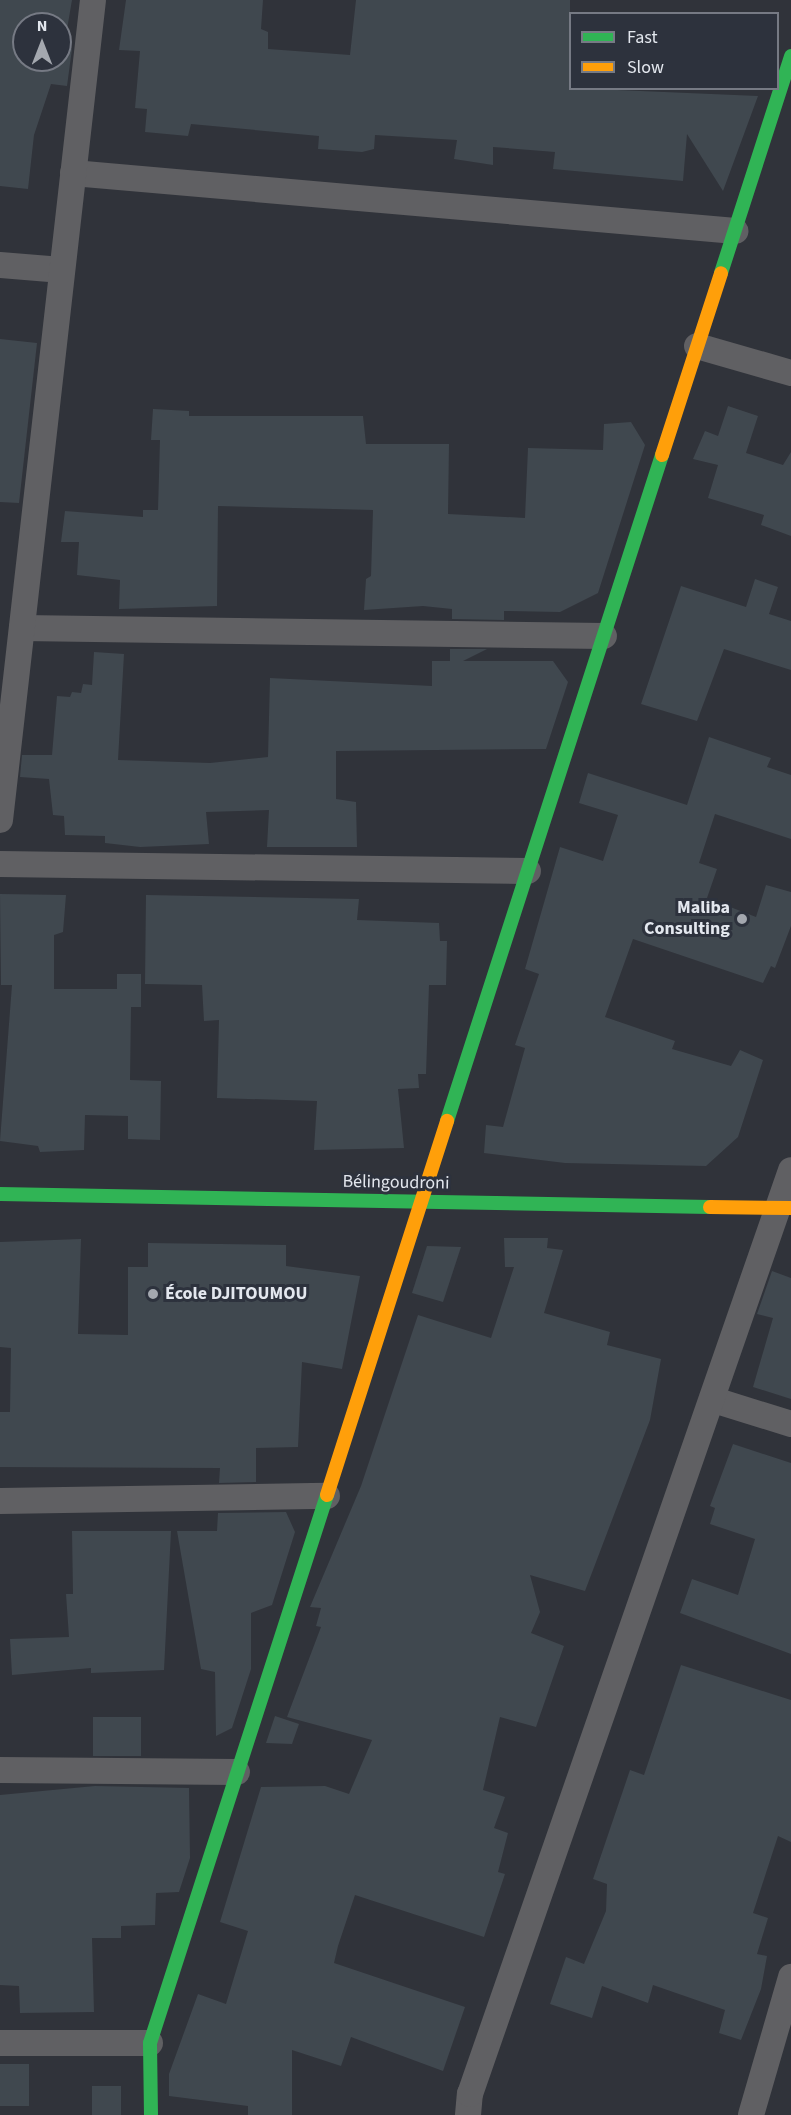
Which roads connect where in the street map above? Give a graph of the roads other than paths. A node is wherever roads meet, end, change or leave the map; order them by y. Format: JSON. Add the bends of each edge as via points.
{"nodes":[{"id":1,"x":93,"y":0,"type":"edge"},
{"id":2,"x":791,"y":56,"type":"edge"},
{"id":3,"x":73,"y":173,"type":"junction"},
{"id":4,"x":735,"y":231,"type":"junction"},
{"id":5,"x":0,"y":265,"type":"edge"},
{"id":6,"x":62,"y":270,"type":"junction"},
{"id":7,"x":697,"y":346,"type":"junction"},
{"id":8,"x":791,"y":373,"type":"edge"},
{"id":9,"x":22,"y":628,"type":"junction"},
{"id":10,"x":604,"y":636,"type":"junction"},
{"id":11,"x":0,"y":820,"type":"edge"},
{"id":12,"x":0,"y":864,"type":"edge"},
{"id":13,"x":528,"y":871,"type":"junction"},
{"id":14,"x":791,"y":1170,"type":"edge"},
{"id":15,"x":0,"y":1194,"type":"edge"},
{"id":16,"x":423,"y":1202,"type":"junction"},
{"id":17,"x":785,"y":1208,"type":"edge"},
{"id":18,"x":714,"y":1400,"type":"junction"},
{"id":19,"x":791,"y":1424,"type":"edge"},
{"id":20,"x":327,"y":1496,"type":"junction"},
{"id":21,"x":0,"y":1501,"type":"edge"},
{"id":22,"x":0,"y":1770,"type":"edge"},
{"id":23,"x":237,"y":1772,"type":"junction"},
{"id":24,"x":791,"y":1977,"type":"edge"},
{"id":25,"x":0,"y":2043,"type":"edge"},
{"id":26,"x":150,"y":2043,"type":"junction"},
{"id":27,"x":151,"y":2115,"type":"edge"},
{"id":28,"x":468,"y":2115,"type":"edge"},
{"id":29,"x":751,"y":2115,"type":"edge"}],
"edges":[{"from":1,"to":3,"type":"street"},
{"from":2,"to":4,"type":"street"},
{"from":3,"to":4,"type":"street"},
{"from":3,"to":6,"type":"street"},
{"from":4,"to":7,"type":"street"},
{"from":5,"to":6,"type":"street"},
{"from":6,"to":9,"type":"street"},
{"from":7,"to":8,"type":"street"},
{"from":7,"to":10,"type":"street"},
{"from":9,"to":10,"type":"street"},
{"from":9,"to":11,"type":"street"},
{"from":10,"to":13,"type":"street"},
{"from":12,"to":13,"type":"street"},
{"from":13,"to":16,"type":"street"},
{"from":14,"to":17,"type":"street"},
{"from":15,"to":16,"type":"street","name":"Bélingoudroni"},
{"from":16,"to":17,"type":"street","name":"Bélingoudroni"},
{"from":16,"to":20,"type":"street"},
{"from":17,"to":18,"type":"street"},
{"from":18,"to":19,"type":"street"},
{"from":18,"to":28,"type":"street","via":[[470,2094]]},
{"from":20,"to":21,"type":"street"},
{"from":20,"to":23,"type":"street"},
{"from":22,"to":23,"type":"street"},
{"from":23,"to":26,"type":"street"},
{"from":24,"to":29,"type":"street"},
{"from":25,"to":26,"type":"street"},
{"from":26,"to":27,"type":"street"}]}
